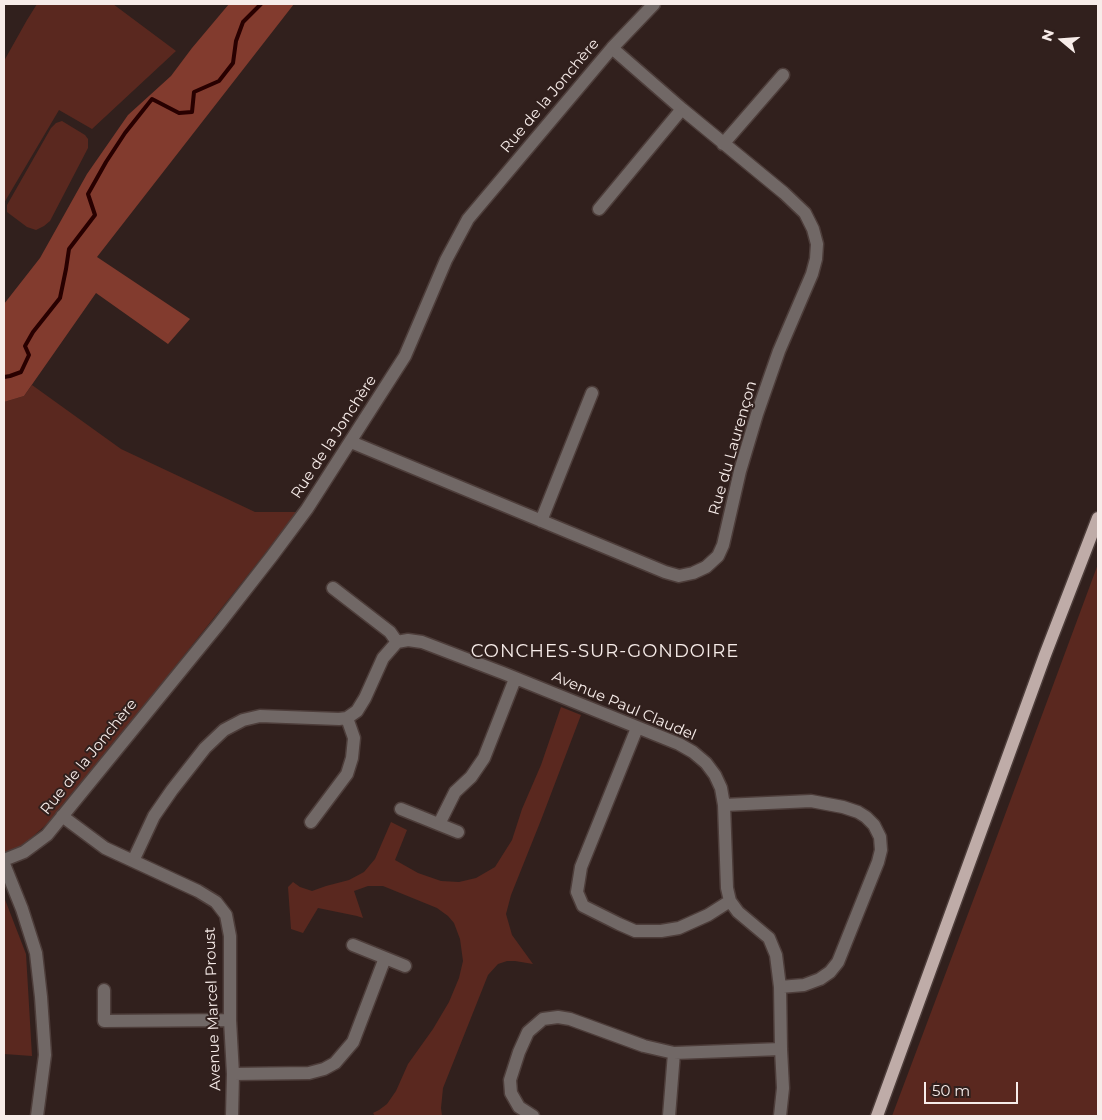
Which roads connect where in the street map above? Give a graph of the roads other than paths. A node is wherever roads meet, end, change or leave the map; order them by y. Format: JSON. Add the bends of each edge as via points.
{"nodes":[{"id":1,"x":654,"y":4,"type":"edge"},
{"id":2,"x":612,"y":48,"type":"junction"},
{"id":3,"x":783,"y":75,"type":"dead end"},
{"id":4,"x":682,"y":109,"type":"junction"},
{"id":5,"x":723,"y":144,"type":"junction"},
{"id":6,"x":599,"y":209,"type":"dead end"},
{"id":7,"x":592,"y":393,"type":"dead end"},
{"id":8,"x":351,"y":442,"type":"junction"},
{"id":9,"x":1098,"y":518,"type":"edge"},
{"id":10,"x":540,"y":521,"type":"junction"},
{"id":11,"x":333,"y":588,"type":"dead end"},
{"id":12,"x":397,"y":642,"type":"junction"},
{"id":13,"x":515,"y":678,"type":"junction"},
{"id":14,"x":347,"y":718,"type":"junction"},
{"id":15,"x":637,"y":728,"type":"junction"},
{"id":16,"x":724,"y":805,"type":"junction"},
{"id":17,"x":401,"y":808,"type":"dead end"},
{"id":18,"x":62,"y":816,"type":"junction"},
{"id":19,"x":311,"y":822,"type":"dead end"},
{"id":20,"x":439,"y":824,"type":"junction"},
{"id":21,"x":458,"y":832,"type":"dead end"},
{"id":22,"x":4,"y":860,"type":"edge"},
{"id":23,"x":133,"y":861,"type":"junction"},
{"id":24,"x":4,"y":864,"type":"edge"},
{"id":25,"x":730,"y":901,"type":"junction"},
{"id":26,"x":353,"y":945,"type":"dead end"},
{"id":27,"x":385,"y":958,"type":"junction"},
{"id":28,"x":405,"y":966,"type":"dead end"},
{"id":29,"x":780,"y":987,"type":"junction"},
{"id":30,"x":104,"y":990,"type":"dead end"},
{"id":31,"x":230,"y":1020,"type":"junction"},
{"id":32,"x":781,"y":1049,"type":"junction"},
{"id":33,"x":674,"y":1053,"type":"junction"},
{"id":34,"x":233,"y":1074,"type":"junction"},
{"id":35,"x":37,"y":1116,"type":"edge"},
{"id":36,"x":232,"y":1116,"type":"edge"},
{"id":37,"x":533,"y":1116,"type":"edge"},
{"id":38,"x":669,"y":1116,"type":"edge"},
{"id":39,"x":780,"y":1116,"type":"edge"},
{"id":40,"x":877,"y":1116,"type":"edge"}],
"edges":[{"from":1,"to":2,"type":"street","name":"Rue de la Jonchère"},
{"from":2,"to":4,"type":"street","name":"Rue du Laurençon"},
{"from":2,"to":8,"type":"street","name":"Rue de la Jonchère","via":[[468,219],[446,260],[405,356]]},
{"from":3,"to":5,"type":"street"},
{"from":4,"to":5,"type":"street","name":"Rue du Laurençon"},
{"from":4,"to":6,"type":"street"},
{"from":5,"to":10,"type":"street","name":"Rue du Laurençon","via":[[805,213],[817,244],[812,274],[779,351],[757,414],[721,551],[706,567],[679,576]]},
{"from":7,"to":10,"type":"street"},
{"from":8,"to":10,"type":"street","name":"Rue du Laurençon"},
{"from":8,"to":18,"type":"street","name":"Rue de la Jonchère","via":[[278,548]]},
{"from":9,"to":40,"type":"main road"},
{"from":11,"to":12,"type":"street","via":[[390,632]]},
{"from":12,"to":13,"type":"street","name":"Avenue Paul Claudel","via":[[422,642]]},
{"from":12,"to":14,"type":"street","via":[[383,658],[357,711]]},
{"from":13,"to":15,"type":"street","name":"Avenue Paul Claudel"},
{"from":13,"to":20,"type":"street","via":[[484,758],[456,792]]},
{"from":14,"to":19,"type":"street","via":[[354,738],[347,774]]},
{"from":14,"to":23,"type":"street","via":[[260,716],[224,730],[205,748],[172,790],[154,816]]},
{"from":15,"to":16,"type":"street","name":"Avenue Paul Claudel","via":[[678,744],[706,763],[722,788]]},
{"from":15,"to":25,"type":"street","via":[[581,867],[577,892],[583,906],[635,930],[661,931],[680,928]]},
{"from":16,"to":25,"type":"street","name":"Avenue Paul Claudel"},
{"from":16,"to":29,"type":"street","via":[[810,801],[844,807],[866,817],[880,837],[878,862],[838,962],[820,979],[804,985]]},
{"from":17,"to":20,"type":"street"},
{"from":18,"to":22,"type":"street","name":"Rue de la Jonchère","via":[[32,846]]},
{"from":18,"to":23,"type":"street","name":"Avenue Marcel Proust","via":[[105,848]]},
{"from":20,"to":21,"type":"street"},
{"from":23,"to":31,"type":"street","name":"Avenue Marcel Proust","via":[[198,891],[216,902],[226,916],[230,936]]},
{"from":24,"to":35,"type":"street","via":[[36,953],[45,1056]]},
{"from":25,"to":29,"type":"street","via":[[769,938],[776,955]]},
{"from":26,"to":27,"type":"street"},
{"from":27,"to":28,"type":"street"},
{"from":27,"to":34,"type":"street","via":[[353,1042],[336,1063],[309,1073]]},
{"from":29,"to":32,"type":"street"},
{"from":30,"to":31,"type":"street","via":[[104,1021]]},
{"from":31,"to":34,"type":"street","name":"Avenue Marcel Proust"},
{"from":32,"to":33,"type":"street"},
{"from":32,"to":39,"type":"street","via":[[783,1088]]},
{"from":33,"to":37,"type":"street","via":[[644,1046],[570,1019],[543,1019],[528,1032],[510,1080],[511,1093],[519,1107]]},
{"from":33,"to":38,"type":"street"},
{"from":34,"to":36,"type":"street","name":"Avenue Marcel Proust"}]}
